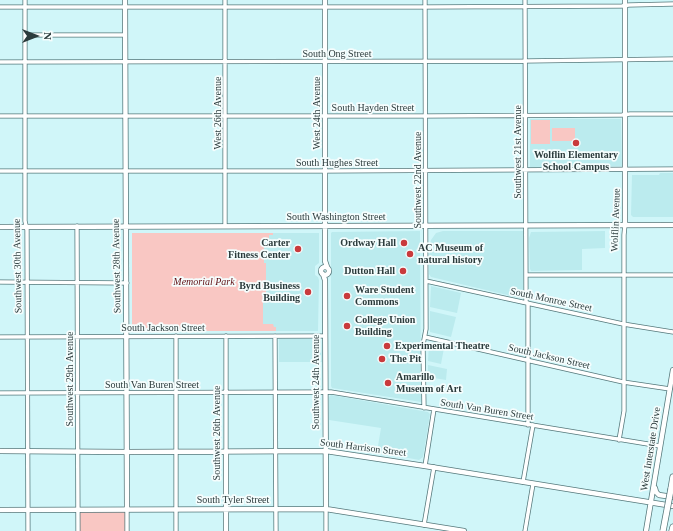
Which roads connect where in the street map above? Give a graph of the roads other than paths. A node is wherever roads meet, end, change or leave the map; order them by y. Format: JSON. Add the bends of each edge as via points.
{"nodes":[{"id":1,"x":25,"y":0,"type":"edge"},
{"id":2,"x":125,"y":0,"type":"edge"},
{"id":3,"x":225,"y":0,"type":"edge"},
{"id":4,"x":325,"y":0,"type":"edge"},
{"id":5,"x":425,"y":0,"type":"edge"},
{"id":6,"x":526,"y":0,"type":"edge"},
{"id":7,"x":626,"y":3,"type":"edge"},
{"id":8,"x":673,"y":4,"type":"edge"},
{"id":9,"x":526,"y":6,"type":"junction"},
{"id":10,"x":425,"y":7,"type":"junction"},
{"id":11,"x":0,"y":8,"type":"edge"},
{"id":12,"x":25,"y":8,"type":"junction"},
{"id":13,"x":126,"y":8,"type":"junction"},
{"id":14,"x":225,"y":8,"type":"junction"},
{"id":15,"x":325,"y":8,"type":"junction"},
{"id":16,"x":25,"y":35,"type":"junction"},
{"id":17,"x":125,"y":35,"type":"junction"},
{"id":18,"x":673,"y":59,"type":"edge"},
{"id":19,"x":626,"y":60,"type":"junction"},
{"id":20,"x":125,"y":61,"type":"junction"},
{"id":21,"x":425,"y":61,"type":"junction"},
{"id":22,"x":525,"y":61,"type":"junction"},
{"id":23,"x":0,"y":62,"type":"edge"},
{"id":24,"x":25,"y":62,"type":"junction"},
{"id":25,"x":226,"y":62,"type":"junction"},
{"id":26,"x":326,"y":62,"type":"junction"},
{"id":27,"x":673,"y":114,"type":"edge"},
{"id":28,"x":526,"y":115,"type":"junction"},
{"id":29,"x":626,"y":115,"type":"junction"},
{"id":30,"x":0,"y":116,"type":"edge"},
{"id":31,"x":25,"y":116,"type":"junction"},
{"id":32,"x":126,"y":116,"type":"junction"},
{"id":33,"x":326,"y":116,"type":"junction"},
{"id":34,"x":425,"y":116,"type":"junction"},
{"id":35,"x":226,"y":117,"type":"junction"},
{"id":36,"x":626,"y":169,"type":"junction"},
{"id":37,"x":673,"y":169,"type":"edge"},
{"id":38,"x":426,"y":170,"type":"junction"},
{"id":39,"x":526,"y":170,"type":"junction"},
{"id":40,"x":0,"y":171,"type":"edge"},
{"id":41,"x":25,"y":171,"type":"junction"},
{"id":42,"x":126,"y":171,"type":"junction"},
{"id":43,"x":225,"y":171,"type":"junction"},
{"id":44,"x":326,"y":171,"type":"junction"},
{"id":45,"x":526,"y":224,"type":"junction"},
{"id":46,"x":625,"y":224,"type":"junction"},
{"id":47,"x":426,"y":225,"type":"junction"},
{"id":48,"x":673,"y":225,"type":"edge"},
{"id":49,"x":0,"y":226,"type":"edge"},
{"id":50,"x":26,"y":226,"type":"junction"},
{"id":51,"x":77,"y":226,"type":"junction"},
{"id":52,"x":126,"y":226,"type":"junction"},
{"id":53,"x":226,"y":226,"type":"junction"},
{"id":54,"x":325,"y":226,"type":"junction"},
{"id":55,"x":526,"y":275,"type":"junction"},
{"id":56,"x":624,"y":275,"type":"junction"},
{"id":57,"x":673,"y":275,"type":"edge"},
{"id":58,"x":426,"y":281,"type":"junction"},
{"id":59,"x":0,"y":282,"type":"edge"},
{"id":60,"x":27,"y":282,"type":"junction"},
{"id":61,"x":77,"y":283,"type":"junction"},
{"id":62,"x":127,"y":283,"type":"junction"},
{"id":63,"x":527,"y":303,"type":"junction"},
{"id":64,"x":623,"y":324,"type":"junction"},
{"id":65,"x":673,"y":332,"type":"edge"},
{"id":66,"x":176,"y":336,"type":"junction"},
{"id":67,"x":226,"y":336,"type":"junction"},
{"id":68,"x":275,"y":336,"type":"junction"},
{"id":69,"x":325,"y":336,"type":"junction"},
{"id":70,"x":0,"y":337,"type":"edge"},
{"id":71,"x":27,"y":337,"type":"junction"},
{"id":72,"x":78,"y":337,"type":"junction"},
{"id":73,"x":127,"y":337,"type":"junction"},
{"id":74,"x":425,"y":337,"type":"junction"},
{"id":75,"x":528,"y":360,"type":"junction"},
{"id":76,"x":673,"y":370,"type":"edge"},
{"id":77,"x":623,"y":382,"type":"junction"},
{"id":78,"x":670,"y":389,"type":"junction"},
{"id":79,"x":276,"y":392,"type":"junction"},
{"id":80,"x":325,"y":392,"type":"junction"},
{"id":81,"x":0,"y":393,"type":"edge"},
{"id":82,"x":27,"y":393,"type":"junction"},
{"id":83,"x":78,"y":393,"type":"junction"},
{"id":84,"x":127,"y":393,"type":"junction"},
{"id":85,"x":176,"y":393,"type":"junction"},
{"id":86,"x":226,"y":393,"type":"junction"},
{"id":87,"x":424,"y":408,"type":"junction"},
{"id":88,"x":434,"y":409,"type":"junction"},
{"id":89,"x":528,"y":425,"type":"junction"},
{"id":90,"x":533,"y":426,"type":"junction"},
{"id":91,"x":619,"y":440,"type":"junction"},
{"id":92,"x":660,"y":446,"type":"junction"},
{"id":93,"x":0,"y":451,"type":"edge"},
{"id":94,"x":27,"y":451,"type":"junction"},
{"id":95,"x":226,"y":451,"type":"junction"},
{"id":96,"x":275,"y":451,"type":"junction"},
{"id":97,"x":326,"y":451,"type":"junction"},
{"id":98,"x":78,"y":452,"type":"junction"},
{"id":99,"x":127,"y":452,"type":"junction"},
{"id":100,"x":176,"y":452,"type":"junction"},
{"id":101,"x":424,"y":466,"type":"junction"},
{"id":102,"x":434,"y":467,"type":"junction"},
{"id":103,"x":673,"y":477,"type":"edge"},
{"id":104,"x":523,"y":482,"type":"junction"},
{"id":105,"x":654,"y":483,"type":"junction"},
{"id":106,"x":533,"y":484,"type":"junction"},
{"id":107,"x":673,"y":498,"type":"edge"},
{"id":108,"x":652,"y":503,"type":"junction"},
{"id":109,"x":673,"y":506,"type":"edge"},
{"id":110,"x":226,"y":509,"type":"junction"},
{"id":111,"x":275,"y":509,"type":"junction"},
{"id":112,"x":326,"y":509,"type":"junction"},
{"id":113,"x":0,"y":510,"type":"edge"},
{"id":114,"x":28,"y":510,"type":"junction"},
{"id":115,"x":78,"y":510,"type":"junction"},
{"id":116,"x":127,"y":510,"type":"junction"},
{"id":117,"x":176,"y":510,"type":"junction"},
{"id":118,"x":424,"y":525,"type":"junction"},
{"id":119,"x":673,"y":527,"type":"edge"},
{"id":120,"x":433,"y":529,"type":"edge"},
{"id":121,"x":28,"y":531,"type":"edge"},
{"id":122,"x":78,"y":531,"type":"edge"},
{"id":123,"x":127,"y":531,"type":"edge"},
{"id":124,"x":176,"y":531,"type":"edge"},
{"id":125,"x":226,"y":531,"type":"edge"},
{"id":126,"x":276,"y":531,"type":"edge"},
{"id":127,"x":326,"y":531,"type":"edge"},
{"id":128,"x":464,"y":531,"type":"edge"},
{"id":129,"x":525,"y":531,"type":"edge"},
{"id":130,"x":646,"y":531,"type":"edge"},
{"id":131,"x":663,"y":531,"type":"edge"},
{"id":132,"x":672,"y":531,"type":"edge"}],
"edges":[{"from":1,"to":12,"type":"street","name":"Southwest 30th Avenue"},
{"from":2,"to":13,"type":"main road","name":"Southwest 28th Avenue"},
{"from":3,"to":14,"type":"street","name":"West 26th Avenue"},
{"from":4,"to":15,"type":"main road","name":"West 24th Avenue"},
{"from":5,"to":10,"type":"street","name":"Southwest 22nd Avenue"},
{"from":6,"to":9,"type":"street","name":"Southwest 21st Avenue"},
{"from":7,"to":8,"type":"street"},
{"from":7,"to":9,"type":"street"},
{"from":7,"to":19,"type":"main road","name":"Wolflin Avenue"},
{"from":9,"to":10,"type":"street"},
{"from":9,"to":22,"type":"street","name":"Southwest 21st Avenue"},
{"from":10,"to":15,"type":"street"},
{"from":10,"to":21,"type":"street","name":"Southwest 22nd Avenue"},
{"from":11,"to":12,"type":"street"},
{"from":12,"to":13,"type":"street"},
{"from":12,"to":16,"type":"street","name":"Southwest 30th Avenue"},
{"from":13,"to":14,"type":"street"},
{"from":13,"to":17,"type":"main road","name":"Southwest 28th Avenue"},
{"from":14,"to":15,"type":"street"},
{"from":14,"to":25,"type":"street","name":"West 26th Avenue"},
{"from":15,"to":26,"type":"main road","name":"West 24th Avenue"},
{"from":16,"to":17,"type":"street"},
{"from":16,"to":24,"type":"street","name":"Southwest 30th Avenue"},
{"from":17,"to":20,"type":"main road","name":"Southwest 28th Avenue"},
{"from":18,"to":19,"type":"street","name":"South Ong Street"},
{"from":19,"to":22,"type":"street","name":"South Ong Street"},
{"from":19,"to":29,"type":"main road","name":"Wolflin Avenue"},
{"from":20,"to":24,"type":"street","name":"South Ong Street"},
{"from":20,"to":25,"type":"street","name":"South Ong Street"},
{"from":20,"to":32,"type":"main road","name":"Southwest 28th Avenue"},
{"from":21,"to":22,"type":"street","name":"South Ong Street"},
{"from":21,"to":26,"type":"street","name":"South Ong Street"},
{"from":21,"to":34,"type":"street","name":"Southwest 22nd Avenue"},
{"from":22,"to":28,"type":"street","name":"Southwest 21st Avenue"},
{"from":23,"to":24,"type":"street","name":"South Ong Street"},
{"from":24,"to":31,"type":"street","name":"Southwest 30th Avenue"},
{"from":25,"to":26,"type":"street","name":"South Ong Street"},
{"from":25,"to":35,"type":"street","name":"West 26th Avenue"},
{"from":26,"to":33,"type":"main road","name":"West 24th Avenue"},
{"from":27,"to":29,"type":"street","name":"South Hayden Street"},
{"from":28,"to":29,"type":"street","name":"South Hayden Street"},
{"from":28,"to":34,"type":"street","name":"South Hayden Street"},
{"from":28,"to":39,"type":"street","name":"Southwest 21st Avenue"},
{"from":29,"to":36,"type":"main road","name":"Wolflin Avenue"},
{"from":30,"to":31,"type":"street","name":"South Hayden Street"},
{"from":31,"to":32,"type":"street","name":"South Hayden Street"},
{"from":31,"to":41,"type":"street","name":"Southwest 30th Avenue"},
{"from":32,"to":35,"type":"street","name":"South Hayden Street"},
{"from":32,"to":42,"type":"main road","name":"Southwest 28th Avenue"},
{"from":33,"to":34,"type":"street","name":"South Hayden Street"},
{"from":33,"to":35,"type":"street","name":"South Hayden Street"},
{"from":33,"to":44,"type":"main road","name":"West 24th Avenue"},
{"from":34,"to":38,"type":"street","name":"Southwest 22nd Avenue"},
{"from":35,"to":43,"type":"street","name":"West 26th Avenue"},
{"from":36,"to":37,"type":"street","name":"South Hughes Street"},
{"from":36,"to":39,"type":"street","name":"South Hughes Street"},
{"from":36,"to":46,"type":"main road","name":"Wolflin Avenue"},
{"from":38,"to":39,"type":"street","name":"South Hughes Street"},
{"from":38,"to":44,"type":"street","name":"South Hughes Street"},
{"from":38,"to":47,"type":"street","name":"Southwest 22nd Avenue"},
{"from":39,"to":45,"type":"street","name":"Southwest 21st Avenue"},
{"from":40,"to":41,"type":"street","name":"South Hughes Street"},
{"from":41,"to":42,"type":"street","name":"South Hughes Street"},
{"from":41,"to":50,"type":"street","name":"Southwest 30th Avenue"},
{"from":42,"to":43,"type":"street","name":"South Hughes Street"},
{"from":42,"to":52,"type":"main road","name":"Southwest 28th Avenue"},
{"from":43,"to":44,"type":"street","name":"South Hughes Street"},
{"from":43,"to":53,"type":"street","name":"West 26th Avenue"},
{"from":44,"to":54,"type":"main road","name":"West 24th Avenue"},
{"from":45,"to":46,"type":"main road","name":"South Washington Street"},
{"from":45,"to":47,"type":"main road","name":"South Washington Street"},
{"from":45,"to":55,"type":"street","name":"Southwest 21st Avenue"},
{"from":46,"to":48,"type":"main road","name":"South Washington Street"},
{"from":46,"to":56,"type":"street","name":"Wolflin Avenue"},
{"from":47,"to":54,"type":"main road","name":"South Washington Street"},
{"from":47,"to":58,"type":"street","name":"Southwest 22nd Avenue"},
{"from":49,"to":50,"type":"main road","name":"South Washington Street"},
{"from":50,"to":51,"type":"main road","name":"South Washington Street"},
{"from":50,"to":60,"type":"street","name":"Southwest 30th Avenue"},
{"from":51,"to":52,"type":"main road","name":"South Washington Street"},
{"from":51,"to":61,"type":"street","name":"Southwest 29th Avenue"},
{"from":52,"to":53,"type":"main road","name":"South Washington Street"},
{"from":52,"to":62,"type":"main road","name":"Southwest 28th Avenue"},
{"from":53,"to":54,"type":"main road","name":"South Washington Street"},
{"from":54,"to":69,"type":"main road","name":"Southwest 24th Avenue"},
{"from":55,"to":56,"type":"street"},
{"from":55,"to":63,"type":"street","name":"Southwest 21st Avenue"},
{"from":56,"to":57,"type":"street"},
{"from":56,"to":64,"type":"street","name":"Wolflin Avenue"},
{"from":58,"to":63,"type":"street","name":"South Monroe Street"},
{"from":58,"to":74,"type":"street","name":"Southwest 22nd Avenue"},
{"from":59,"to":60,"type":"street"},
{"from":60,"to":61,"type":"street"},
{"from":60,"to":71,"type":"street","name":"Southwest 30th Avenue"},
{"from":61,"to":62,"type":"street"},
{"from":61,"to":72,"type":"street","name":"Southwest 29th Avenue"},
{"from":62,"to":73,"type":"main road","name":"Southwest 28th Avenue"},
{"from":63,"to":64,"type":"street","name":"South Monroe Street"},
{"from":63,"to":75,"type":"street","name":"Southwest 21st Avenue"},
{"from":64,"to":65,"type":"street","name":"South Monroe Street"},
{"from":64,"to":77,"type":"street","name":"Wolflin Avenue"},
{"from":66,"to":67,"type":"street","name":"South Jackson Street"},
{"from":66,"to":73,"type":"street","name":"South Jackson Street"},
{"from":66,"to":85,"type":"street"},
{"from":67,"to":68,"type":"street","name":"South Jackson Street"},
{"from":67,"to":86,"type":"street","name":"Southwest 26th Avenue"},
{"from":68,"to":69,"type":"street","name":"South Jackson Street"},
{"from":68,"to":79,"type":"street"},
{"from":69,"to":80,"type":"main road","name":"Southwest 24th Avenue"},
{"from":70,"to":71,"type":"street","name":"South Jackson Street"},
{"from":71,"to":72,"type":"street","name":"South Jackson Street"},
{"from":71,"to":82,"type":"street","name":"Southwest 30th Avenue"},
{"from":72,"to":73,"type":"street","name":"South Jackson Street"},
{"from":72,"to":83,"type":"street","name":"Southwest 29th Avenue"},
{"from":73,"to":84,"type":"main road","name":"Southwest 28th Avenue"},
{"from":74,"to":75,"type":"street","name":"South Jackson Street"},
{"from":74,"to":87,"type":"street","name":"Southwest 22nd Avenue"},
{"from":75,"to":77,"type":"street","name":"South Jackson Street"},
{"from":75,"to":89,"type":"street","name":"Southwest 21st Avenue"},
{"from":76,"to":78,"type":"main road","name":"West Interstate Drive"},
{"from":77,"to":78,"type":"street","name":"South Jackson Street"},
{"from":77,"to":91,"type":"street","name":"Wolflin Avenue","via":[[624,411]]},
{"from":78,"to":92,"type":"main road","name":"West Interstate Drive"},
{"from":79,"to":80,"type":"street","name":"South Van Buren Street"},
{"from":79,"to":86,"type":"street","name":"South Van Buren Street"},
{"from":79,"to":96,"type":"street"},
{"from":80,"to":87,"type":"street","name":"South Van Buren Street"},
{"from":80,"to":97,"type":"main road","name":"Southwest 24th Avenue"},
{"from":81,"to":82,"type":"street","name":"South Van Buren Street"},
{"from":82,"to":83,"type":"street","name":"South Van Buren Street"},
{"from":82,"to":94,"type":"street","name":"Southwest 30th Avenue"},
{"from":83,"to":84,"type":"street","name":"South Van Buren Street"},
{"from":83,"to":98,"type":"street","name":"Southwest 29th Avenue"},
{"from":84,"to":85,"type":"street","name":"South Van Buren Street"},
{"from":84,"to":99,"type":"main road","name":"Southwest 28th Avenue"},
{"from":85,"to":86,"type":"street","name":"South Van Buren Street"},
{"from":85,"to":100,"type":"street"},
{"from":86,"to":95,"type":"street","name":"Southwest 26th Avenue"},
{"from":87,"to":88,"type":"street","name":"South Van Buren Street"},
{"from":88,"to":89,"type":"street","name":"South Van Buren Street"},
{"from":88,"to":101,"type":"street"},
{"from":89,"to":90,"type":"street","name":"South Van Buren Street"},
{"from":90,"to":91,"type":"street","name":"South Van Buren Street"},
{"from":90,"to":104,"type":"street"},
{"from":91,"to":92,"type":"street","name":"South Van Buren Street"},
{"from":92,"to":105,"type":"main road","name":"West Interstate Drive"},
{"from":93,"to":94,"type":"main road","name":"South Harrison Street"},
{"from":94,"to":98,"type":"main road","name":"South Harrison Street"},
{"from":94,"to":114,"type":"street","name":"Southwest 30th Avenue"},
{"from":95,"to":96,"type":"main road","name":"South Harrison Street"},
{"from":95,"to":100,"type":"main road","name":"South Harrison Street"},
{"from":95,"to":110,"type":"main road","name":"Southwest 26th Avenue"},
{"from":96,"to":97,"type":"main road","name":"South Harrison Street"},
{"from":96,"to":111,"type":"street"},
{"from":97,"to":101,"type":"main road","name":"South Harrison Street"},
{"from":97,"to":112,"type":"main road","name":"Southwest 24th Avenue"},
{"from":98,"to":99,"type":"main road","name":"South Harrison Street"},
{"from":98,"to":115,"type":"street","name":"Southwest 29th Avenue"},
{"from":99,"to":100,"type":"main road","name":"South Harrison Street"},
{"from":99,"to":116,"type":"main road","name":"Southwest 28th Avenue"},
{"from":100,"to":117,"type":"street"},
{"from":101,"to":102,"type":"main road","name":"South Harrison Street"},
{"from":102,"to":104,"type":"main road","name":"South Harrison Street"},
{"from":102,"to":118,"type":"street"},
{"from":103,"to":131,"type":"highway","bridge":true},
{"from":104,"to":106,"type":"main road","name":"South Harrison Street"},
{"from":105,"to":107,"type":"main road","via":[[656,492]]},
{"from":105,"to":108,"type":"main road","name":"West Interstate Drive"},
{"from":106,"to":108,"type":"main road","name":"South Harrison Street"},
{"from":106,"to":129,"type":"street"},
{"from":108,"to":109,"type":"main road","name":"South Harrison Street"},
{"from":108,"to":130,"type":"main road","name":"West Interstate Drive"},
{"from":110,"to":111,"type":"main road","name":"South Tyler Street"},
{"from":110,"to":117,"type":"main road","name":"South Tyler Street"},
{"from":110,"to":125,"type":"main road","name":"Southwest 26th Avenue"},
{"from":111,"to":112,"type":"main road","name":"South Tyler Street"},
{"from":111,"to":126,"type":"street"},
{"from":112,"to":118,"type":"main road","name":"South Tyler Street"},
{"from":112,"to":127,"type":"street","name":"Southwest 24th Avenue"},
{"from":113,"to":114,"type":"main road","name":"South Tyler Street"},
{"from":114,"to":115,"type":"main road","name":"South Tyler Street"},
{"from":114,"to":121,"type":"street","name":"Southwest 30th Avenue"},
{"from":115,"to":116,"type":"main road","name":"South Tyler Street"},
{"from":115,"to":122,"type":"street","name":"Southwest 29th Avenue"},
{"from":116,"to":117,"type":"main road","name":"South Tyler Street"},
{"from":116,"to":123,"type":"street","name":"Southwest 28th Avenue"},
{"from":117,"to":124,"type":"street"},
{"from":118,"to":120,"type":"main road","name":"South Tyler Street"},
{"from":119,"to":132,"type":"highway"},
{"from":120,"to":128,"type":"main road","name":"South Tyler Street"}]}
